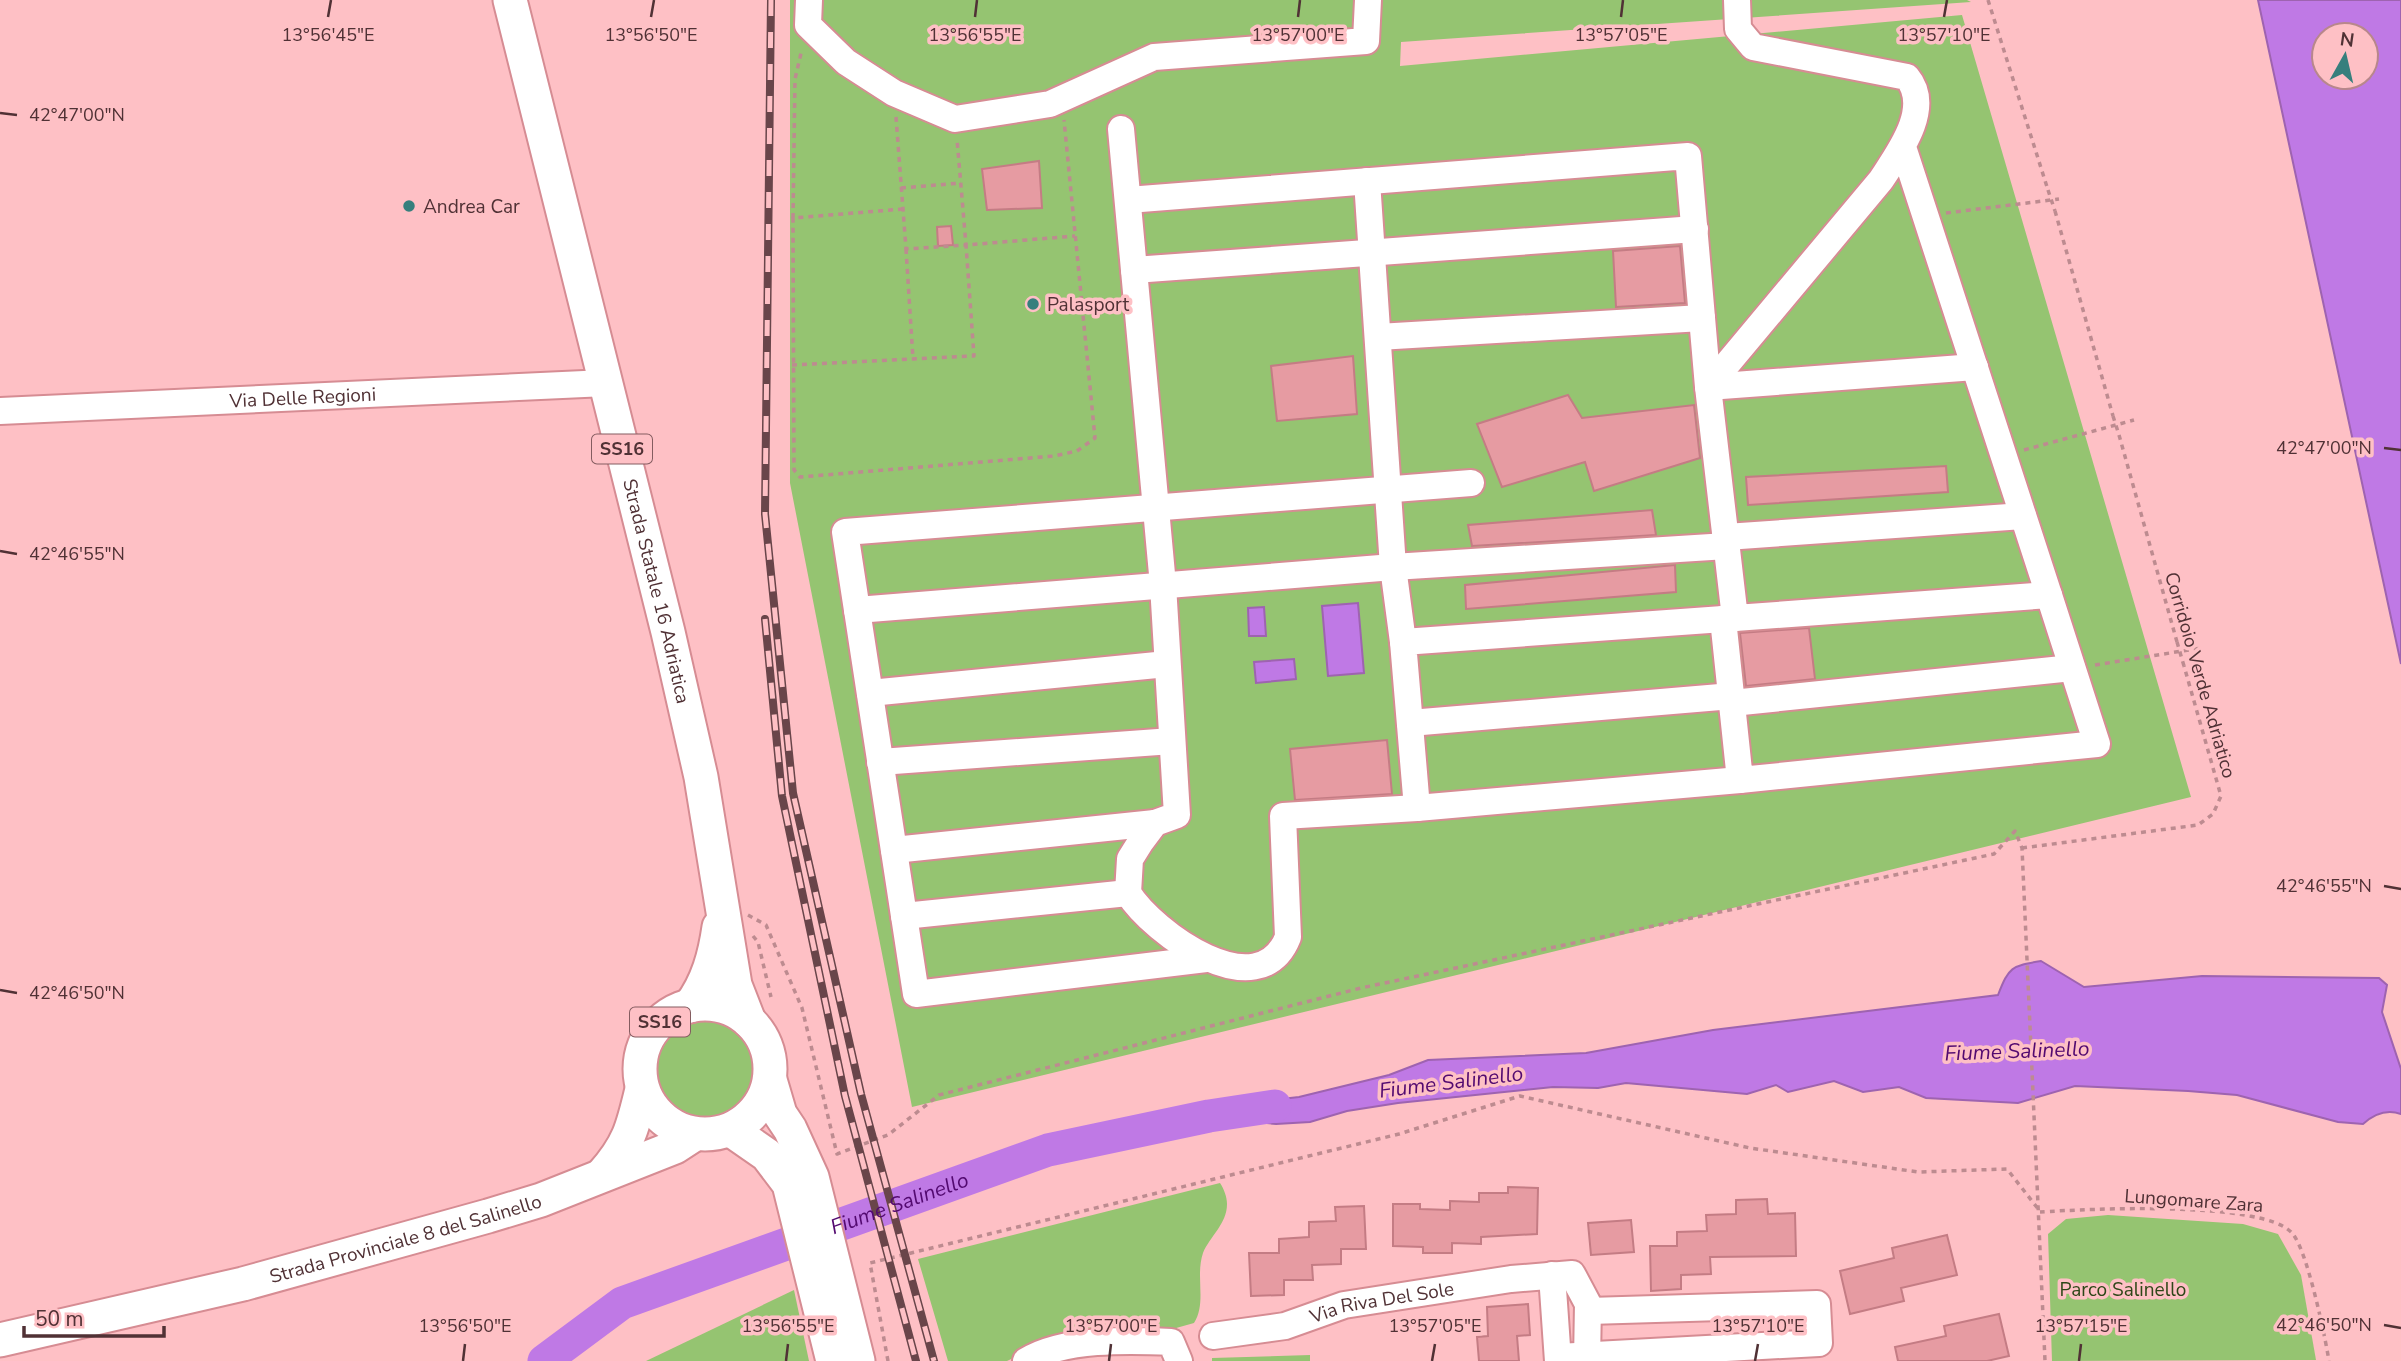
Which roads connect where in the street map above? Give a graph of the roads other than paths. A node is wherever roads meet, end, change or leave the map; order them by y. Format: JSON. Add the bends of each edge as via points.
{"nodes":[{"id":1,"x":510,"y":0,"type":"edge"},
{"id":2,"x":1368,"y":0,"type":"edge"},
{"id":3,"x":1737,"y":0,"type":"edge"},
{"id":4,"x":808,"y":12,"type":"edge"},
{"id":5,"x":1121,"y":129,"type":"dead end"},
{"id":6,"x":1903,"y":147,"type":"junction"},
{"id":7,"x":1367,"y":181,"type":"junction"},
{"id":8,"x":1128,"y":200,"type":"junction"},
{"id":9,"x":1695,"y":229,"type":"junction"},
{"id":10,"x":1373,"y":253,"type":"junction"},
{"id":11,"x":1134,"y":271,"type":"junction"},
{"id":12,"x":1702,"y":318,"type":"junction"},
{"id":13,"x":1378,"y":337,"type":"junction"},
{"id":14,"x":1975,"y":367,"type":"junction"},
{"id":15,"x":606,"y":383,"type":"junction"},
{"id":16,"x":1708,"y":387,"type":"junction"},
{"id":17,"x":0,"y":411,"type":"edge"},
{"id":18,"x":1472,"y":484,"type":"dead end"},
{"id":19,"x":1388,"y":489,"type":"junction"},
{"id":20,"x":1155,"y":505,"type":"junction"},
{"id":21,"x":2024,"y":516,"type":"junction"},
{"id":22,"x":1726,"y":542,"type":"junction"},
{"id":23,"x":1393,"y":567,"type":"junction"},
{"id":24,"x":1163,"y":585,"type":"junction"},
{"id":25,"x":2049,"y":595,"type":"junction"},
{"id":26,"x":857,"y":610,"type":"junction"},
{"id":27,"x":1729,"y":619,"type":"junction"},
{"id":28,"x":1403,"y":642,"type":"junction"},
{"id":29,"x":1167,"y":664,"type":"junction"},
{"id":30,"x":2072,"y":668,"type":"junction"},
{"id":31,"x":870,"y":693,"type":"junction"},
{"id":32,"x":1732,"y":700,"type":"junction"},
{"id":33,"x":1410,"y":723,"type":"junction"},
{"id":34,"x":1172,"y":741,"type":"junction"},
{"id":35,"x":880,"y":762,"type":"junction"},
{"id":36,"x":1741,"y":780,"type":"junction"},
{"id":37,"x":1417,"y":808,"type":"junction"},
{"id":38,"x":1155,"y":823,"type":"junction"},
{"id":39,"x":894,"y":850,"type":"junction"},
{"id":40,"x":1128,"y":893,"type":"junction"},
{"id":41,"x":722,"y":900,"type":"junction"},
{"id":42,"x":904,"y":916,"type":"junction"},
{"id":43,"x":1206,"y":960,"type":"junction"},
{"id":44,"x":690,"y":1006,"type":"junction"},
{"id":45,"x":749,"y":1021,"type":"junction"},
{"id":46,"x":769,"y":1080,"type":"junction"},
{"id":47,"x":642,"y":1089,"type":"junction"},
{"id":48,"x":731,"y":1130,"type":"junction"},
{"id":49,"x":695,"y":1134,"type":"junction"},
{"id":50,"x":602,"y":1175,"type":"junction"},
{"id":51,"x":1552,"y":1275,"type":"junction"},
{"id":52,"x":1589,"y":1311,"type":"junction"},
{"id":53,"x":834,"y":1322,"type":"junction"},
{"id":54,"x":1213,"y":1336,"type":"dead end"},
{"id":55,"x":0,"y":1340,"type":"edge"},
{"id":56,"x":1587,"y":1358,"type":"edge"},
{"id":57,"x":1558,"y":1359,"type":"edge"},
{"id":58,"x":833,"y":1361,"type":"edge"},
{"id":59,"x":858,"y":1361,"type":"edge"},
{"id":60,"x":1026,"y":1361,"type":"edge"},
{"id":61,"x":1180,"y":1361,"type":"edge"}],
"edges":[{"from":1,"to":15,"type":"main road","name":"Strada Statale 16 Adriatica","number":"SS16"},
{"from":2,"to":4,"type":"street","via":[[1366,41],[1154,57],[1050,104],[955,119],[894,93],[846,62]]},
{"from":3,"to":6,"type":"street","via":[[1738,29],[1753,47],[1907,78],[1916,99],[1913,124]]},
{"from":5,"to":8,"type":"street"},
{"from":6,"to":14,"type":"street"},
{"from":6,"to":16,"type":"street","via":[[1881,180]]},
{"from":7,"to":8,"type":"street"},
{"from":7,"to":9,"type":"street","via":[[1688,156]]},
{"from":7,"to":10,"type":"street"},
{"from":8,"to":11,"type":"street"},
{"from":9,"to":10,"type":"street"},
{"from":9,"to":12,"type":"street"},
{"from":10,"to":11,"type":"street"},
{"from":10,"to":13,"type":"street"},
{"from":11,"to":20,"type":"street"},
{"from":12,"to":13,"type":"street"},
{"from":12,"to":16,"type":"street"},
{"from":13,"to":19,"type":"street"},
{"from":14,"to":16,"type":"street"},
{"from":14,"to":21,"type":"street"},
{"from":15,"to":17,"type":"street","name":"Via Delle Regioni"},
{"from":15,"to":41,"type":"main road","name":"Strada Statale 16 Adriatica","number":"SS16","via":[[698,764]]},
{"from":16,"to":22,"type":"street"},
{"from":18,"to":19,"type":"street"},
{"from":19,"to":20,"type":"street"},
{"from":19,"to":23,"type":"street"},
{"from":20,"to":24,"type":"street"},
{"from":20,"to":26,"type":"street","via":[[845,532]]},
{"from":21,"to":22,"type":"street"},
{"from":21,"to":25,"type":"street"},
{"from":22,"to":23,"type":"street"},
{"from":22,"to":27,"type":"street"},
{"from":23,"to":24,"type":"street"},
{"from":23,"to":28,"type":"street"},
{"from":24,"to":26,"type":"street"},
{"from":24,"to":29,"type":"street"},
{"from":25,"to":27,"type":"street"},
{"from":25,"to":30,"type":"street"},
{"from":26,"to":31,"type":"street"},
{"from":27,"to":28,"type":"street"},
{"from":27,"to":32,"type":"street"},
{"from":28,"to":33,"type":"street"},
{"from":29,"to":31,"type":"street"},
{"from":29,"to":34,"type":"street"},
{"from":30,"to":32,"type":"street"},
{"from":30,"to":36,"type":"street","via":[[2097,744]]},
{"from":31,"to":35,"type":"street"},
{"from":32,"to":33,"type":"street"},
{"from":32,"to":36,"type":"street"},
{"from":33,"to":37,"type":"street"},
{"from":34,"to":35,"type":"street"},
{"from":34,"to":38,"type":"street","via":[[1177,816]]},
{"from":35,"to":39,"type":"street"},
{"from":36,"to":37,"type":"street"},
{"from":37,"to":43,"type":"street","via":[[1283,816],[1289,920],[1282,951],[1262,964]]},
{"from":38,"to":39,"type":"street"},
{"from":38,"to":40,"type":"street","via":[[1130,859]]},
{"from":39,"to":42,"type":"street"},
{"from":40,"to":42,"type":"street"},
{"from":40,"to":43,"type":"street","via":[[1145,916]]},
{"from":41,"to":44,"type":"main road","name":"Strada Statale 16 Adriatica","number":"SS16","via":[[716,949],[706,980]]},
{"from":41,"to":45,"type":"main road","name":"Strada Statale 16 Adriatica","number":"SS16","via":[[735,985]]},
{"from":42,"to":43,"type":"street","via":[[916,994]]},
{"from":44,"to":45,"type":"main road","number":"SS16","via":[[730,1009]]},
{"from":44,"to":47,"type":"main road","number":"SS16","via":[[668,1014],[653,1029],[640,1058]]},
{"from":45,"to":46,"type":"main road","name":"Strada Statale 16 Adriatica","number":"SS16","via":[[770,1058]]},
{"from":46,"to":48,"type":"main road","via":[[762,1101],[749,1118]]},
{"from":46,"to":53,"type":"main road","name":"Strada Statale 16 Adriatica","number":"SS16","via":[[780,1114],[812,1177]]},
{"from":47,"to":49,"type":"main road","via":[[662,1119]]},
{"from":47,"to":50,"type":"main road","via":[[631,1137]]},
{"from":48,"to":49,"type":"main road"},
{"from":48,"to":53,"type":"main road","name":"Strada Statale 16 Adriatica","number":"SS16","via":[[767,1155],[789,1184]]},
{"from":49,"to":50,"type":"main road","name":"Strada Provinciale 8 del Salinello","via":[[675,1147]]},
{"from":50,"to":55,"type":"main road","name":"Strada Provinciale 8 del Salinello","via":[[488,1216],[269,1277]]},
{"from":51,"to":52,"type":"street","via":[[1572,1275]]},
{"from":51,"to":54,"type":"street","name":"Via Riva Del Sole","via":[[1344,1305],[1285,1326]]},
{"from":51,"to":57,"type":"street"},
{"from":52,"to":56,"type":"street"},
{"from":52,"to":56,"type":"street","via":[[1818,1304],[1819,1343]]},
{"from":53,"to":58,"type":"main road","name":"Strada Statale 16 Adriatica","number":"SS16"},
{"from":53,"to":59,"type":"main road","name":"Strada Statale 16 Adriatica","number":"SS16"},
{"from":56,"to":57,"type":"street"},
{"from":60,"to":61,"type":"street","via":[[1039,1352],[1123,1339],[1171,1342]]}]}
